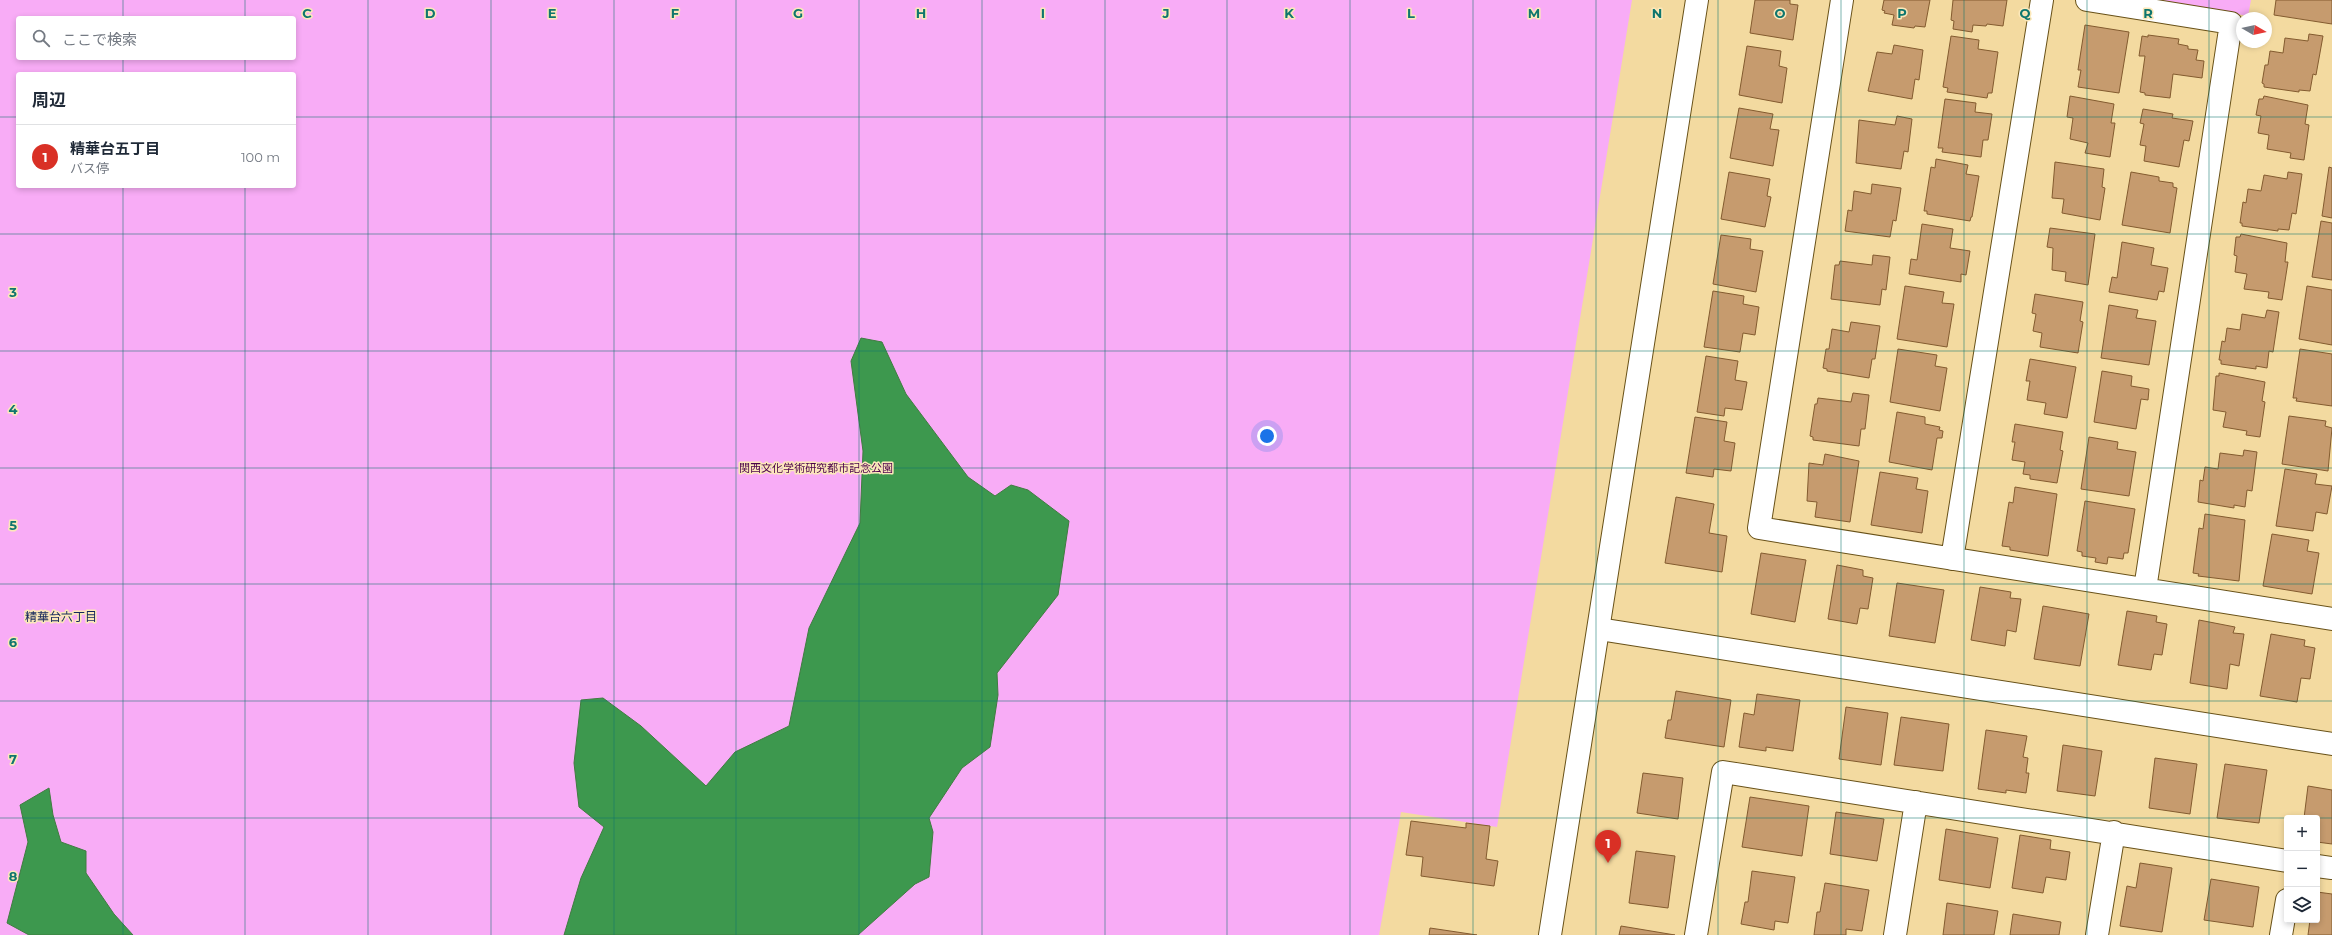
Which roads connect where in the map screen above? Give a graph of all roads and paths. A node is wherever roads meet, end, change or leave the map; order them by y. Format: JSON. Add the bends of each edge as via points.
{"nodes":[{"id":1,"x":1697,"y":0,"type":"edge"},
{"id":2,"x":1842,"y":0,"type":"edge"},
{"id":3,"x":2042,"y":0,"type":"edge"},
{"id":4,"x":2087,"y":0,"type":"edge"},
{"id":5,"x":1952,"y":559,"type":"junction"},
{"id":6,"x":2144,"y":589,"type":"junction"},
{"id":7,"x":2332,"y":619,"type":"edge"},
{"id":8,"x":1599,"y":629,"type":"junction"},
{"id":9,"x":2332,"y":744,"type":"edge"},
{"id":10,"x":1916,"y":802,"type":"junction"},
{"id":11,"x":2114,"y":832,"type":"junction"},
{"id":12,"x":2284,"y":860,"type":"edge"},
{"id":13,"x":2320,"y":866,"type":"edge"},
{"id":14,"x":2332,"y":868,"type":"edge"},
{"id":15,"x":2284,"y":918,"type":"edge"},
{"id":16,"x":1550,"y":935,"type":"edge"},
{"id":17,"x":1696,"y":935,"type":"edge"},
{"id":18,"x":1895,"y":935,"type":"edge"},
{"id":19,"x":2097,"y":935,"type":"edge"},
{"id":20,"x":2281,"y":935,"type":"edge"}],
"edges":[{"from":1,"to":8,"type":"street"},
{"from":2,"to":5,"type":"street","via":[[1759,528]]},
{"from":3,"to":5,"type":"street"},
{"from":4,"to":6,"type":"street","via":[[2231,23]]},
{"from":5,"to":6,"type":"street"},
{"from":6,"to":7,"type":"street"},
{"from":8,"to":9,"type":"street"},
{"from":8,"to":16,"type":"street"},
{"from":10,"to":11,"type":"street"},
{"from":10,"to":17,"type":"street","via":[[1723,772]]},
{"from":10,"to":18,"type":"street"},
{"from":11,"to":12,"type":"street"},
{"from":11,"to":19,"type":"street"},
{"from":13,"to":14,"type":"street"},
{"from":15,"to":20,"type":"street"}]}
